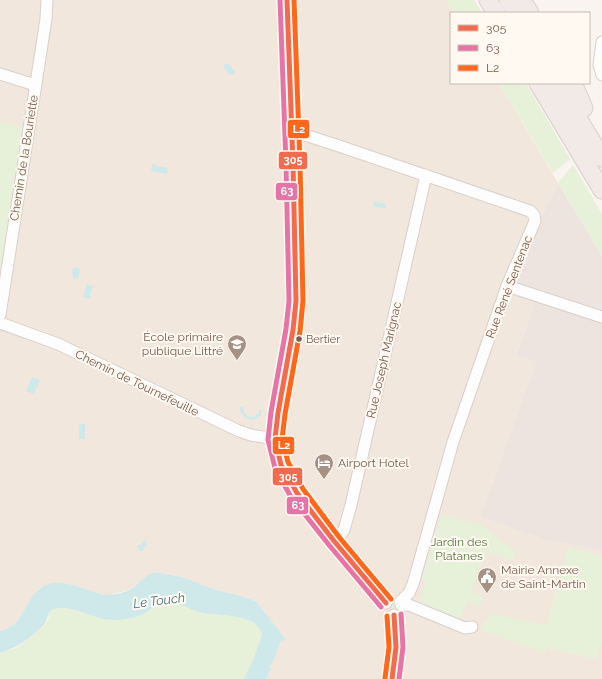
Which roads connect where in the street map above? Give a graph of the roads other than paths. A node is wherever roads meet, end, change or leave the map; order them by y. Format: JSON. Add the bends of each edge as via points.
{"nodes":[{"id":1,"x":47,"y":0,"type":"edge"},
{"id":2,"x":287,"y":0,"type":"edge"},
{"id":3,"x":488,"y":0,"type":"edge"},
{"id":4,"x":508,"y":0,"type":"edge"},
{"id":5,"x":522,"y":0,"type":"edge"},
{"id":6,"x":536,"y":0,"type":"edge"},
{"id":7,"x":495,"y":12,"type":"edge"},
{"id":8,"x":515,"y":12,"type":"edge"},
{"id":9,"x":529,"y":12,"type":"edge"},
{"id":10,"x":542,"y":12,"type":"edge"},
{"id":11,"x":602,"y":42,"type":"edge"},
{"id":12,"x":0,"y":74,"type":"edge"},
{"id":13,"x":602,"y":75,"type":"edge"},
{"id":14,"x":539,"y":84,"type":"edge"},
{"id":15,"x":558,"y":84,"type":"edge"},
{"id":16,"x":571,"y":84,"type":"edge"},
{"id":17,"x":574,"y":84,"type":"edge"},
{"id":18,"x":35,"y":85,"type":"junction"},
{"id":19,"x":584,"y":108,"type":"junction"},
{"id":20,"x":292,"y":132,"type":"junction"},
{"id":21,"x":602,"y":141,"type":"edge"},
{"id":22,"x":602,"y":158,"type":"edge"},
{"id":23,"x":426,"y":175,"type":"junction"},
{"id":24,"x":602,"y":190,"type":"edge"},
{"id":25,"x":507,"y":286,"type":"junction"},
{"id":26,"x":0,"y":316,"type":"edge"},
{"id":27,"x":602,"y":317,"type":"edge"},
{"id":28,"x":0,"y":323,"type":"edge"},
{"id":29,"x":275,"y":439,"type":"junction"},
{"id":30,"x":334,"y":541,"type":"junction"},
{"id":31,"x":386,"y":603,"type":"junction"},
{"id":32,"x":401,"y":603,"type":"junction"},
{"id":33,"x":394,"y":615,"type":"junction"},
{"id":34,"x":472,"y":627,"type":"dead end"},
{"id":35,"x":392,"y":679,"type":"edge"}],
"edges":[{"from":1,"to":18,"type":"street","name":"Chemin de la Bouriette"},
{"from":2,"to":20,"type":"street"},
{"from":3,"to":7,"type":"highway"},
{"from":4,"to":8,"type":"highway"},
{"from":5,"to":9,"type":"highway"},
{"from":6,"to":10,"type":"highway"},
{"from":11,"to":13,"type":"street","via":[[599,65]]},
{"from":12,"to":18,"type":"street"},
{"from":14,"to":24,"type":"highway"},
{"from":15,"to":22,"type":"highway"},
{"from":16,"to":19,"type":"highway"},
{"from":17,"to":19,"type":"highway"},
{"from":18,"to":26,"type":"street","name":"Chemin de la Bouriette"},
{"from":19,"to":21,"type":"highway"},
{"from":20,"to":23,"type":"street","name":"Rue René Sentenac"},
{"from":20,"to":29,"type":"street","via":[[295,314]]},
{"from":23,"to":25,"type":"street","name":"Rue René Sentenac","via":[[534,214],[535,221]]},
{"from":23,"to":30,"type":"street","name":"Rue Joseph Marignac","via":[[351,505],[344,530]]},
{"from":25,"to":27,"type":"street"},
{"from":25,"to":32,"type":"street","name":"Rue René Sentenac","via":[[452,442],[413,584]]},
{"from":28,"to":29,"type":"street","name":"Chemin de Tournefeuille","via":[[58,344],[239,431]]},
{"from":29,"to":30,"type":"street","via":[[279,458],[288,478]]},
{"from":30,"to":31,"type":"street"},
{"from":31,"to":32,"type":"street","via":[[393,599]]},
{"from":31,"to":33,"type":"street","via":[[387,611]]},
{"from":32,"to":33,"type":"street","via":[[400,612]]},
{"from":32,"to":34,"type":"street","via":[[464,628]]},
{"from":33,"to":35,"type":"street","via":[[395,658]]}]}
